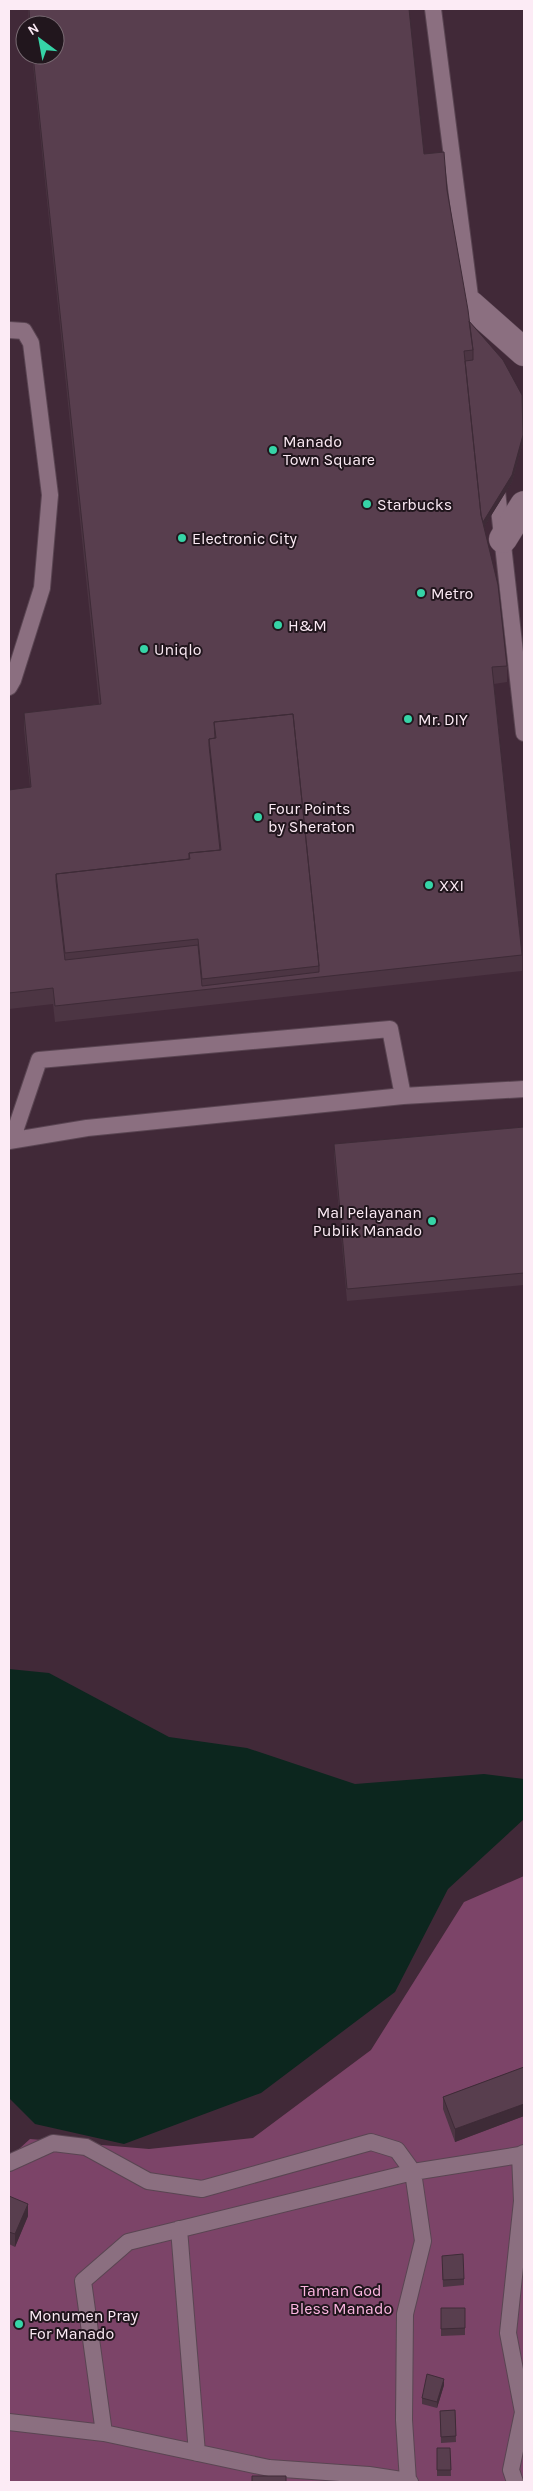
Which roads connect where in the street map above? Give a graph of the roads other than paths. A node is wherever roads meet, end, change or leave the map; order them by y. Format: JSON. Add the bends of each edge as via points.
{"nodes":[{"id":1,"x":433,"y":9,"type":"edge"},
{"id":2,"x":472,"y":315,"type":"joint"},
{"id":3,"x":9,"y":330,"type":"edge"},
{"id":4,"x":524,"y":352,"type":"edge"},
{"id":5,"x":494,"y":468,"type":"edge"},
{"id":6,"x":524,"y":505,"type":"edge"},
{"id":7,"x":503,"y":539,"type":"junction"},
{"id":8,"x":9,"y":687,"type":"edge"},
{"id":9,"x":524,"y":734,"type":"edge"},
{"id":10,"x":524,"y":1089,"type":"edge"},
{"id":11,"x":403,"y":1096,"type":"junction"},
{"id":12,"x":10,"y":1140,"type":"edge"},
{"id":13,"x":522,"y":2154,"type":"edge"},
{"id":14,"x":9,"y":2163,"type":"edge"},
{"id":15,"x":413,"y":2172,"type":"junction"},
{"id":16,"x":180,"y":2229,"type":"junction"},
{"id":17,"x":9,"y":2422,"type":"edge"},
{"id":18,"x":104,"y":2433,"type":"junction"},
{"id":19,"x":197,"y":2453,"type":"junction"},
{"id":20,"x":409,"y":2482,"type":"edge"},
{"id":21,"x":515,"y":2482,"type":"edge"}],
"edges":[{"from":1,"to":2,"type":"lane"},
{"from":2,"to":4,"type":"street"},
{"from":3,"to":8,"type":"lane","via":[[24,331],[32,343],[50,495],[42,588]]},
{"from":5,"to":7,"type":"lane"},
{"from":6,"to":7,"type":"street"},
{"from":7,"to":9,"type":"lane"},
{"from":10,"to":11,"type":"lane"},
{"from":11,"to":12,"type":"lane","via":[[87,1128]]},
{"from":11,"to":12,"type":"lane","via":[[390,1029],[40,1060]]},
{"from":13,"to":15,"type":"lane"},
{"from":13,"to":21,"type":"lane","via":[[522,2201],[508,2333],[523,2412],[510,2470]]},
{"from":14,"to":15,"type":"lane","via":[[53,2143],[86,2147],[148,2181],[202,2189],[371,2142],[397,2150]]},
{"from":15,"to":16,"type":"lane"},
{"from":15,"to":20,"type":"lane","via":[[423,2241],[405,2314],[404,2420]]},
{"from":16,"to":18,"type":"lane","via":[[128,2242],[83,2281]]},
{"from":16,"to":19,"type":"lane"},
{"from":17,"to":18,"type":"lane"},
{"from":18,"to":19,"type":"lane"},
{"from":19,"to":20,"type":"lane","via":[[269,2468],[369,2475]]}]}
